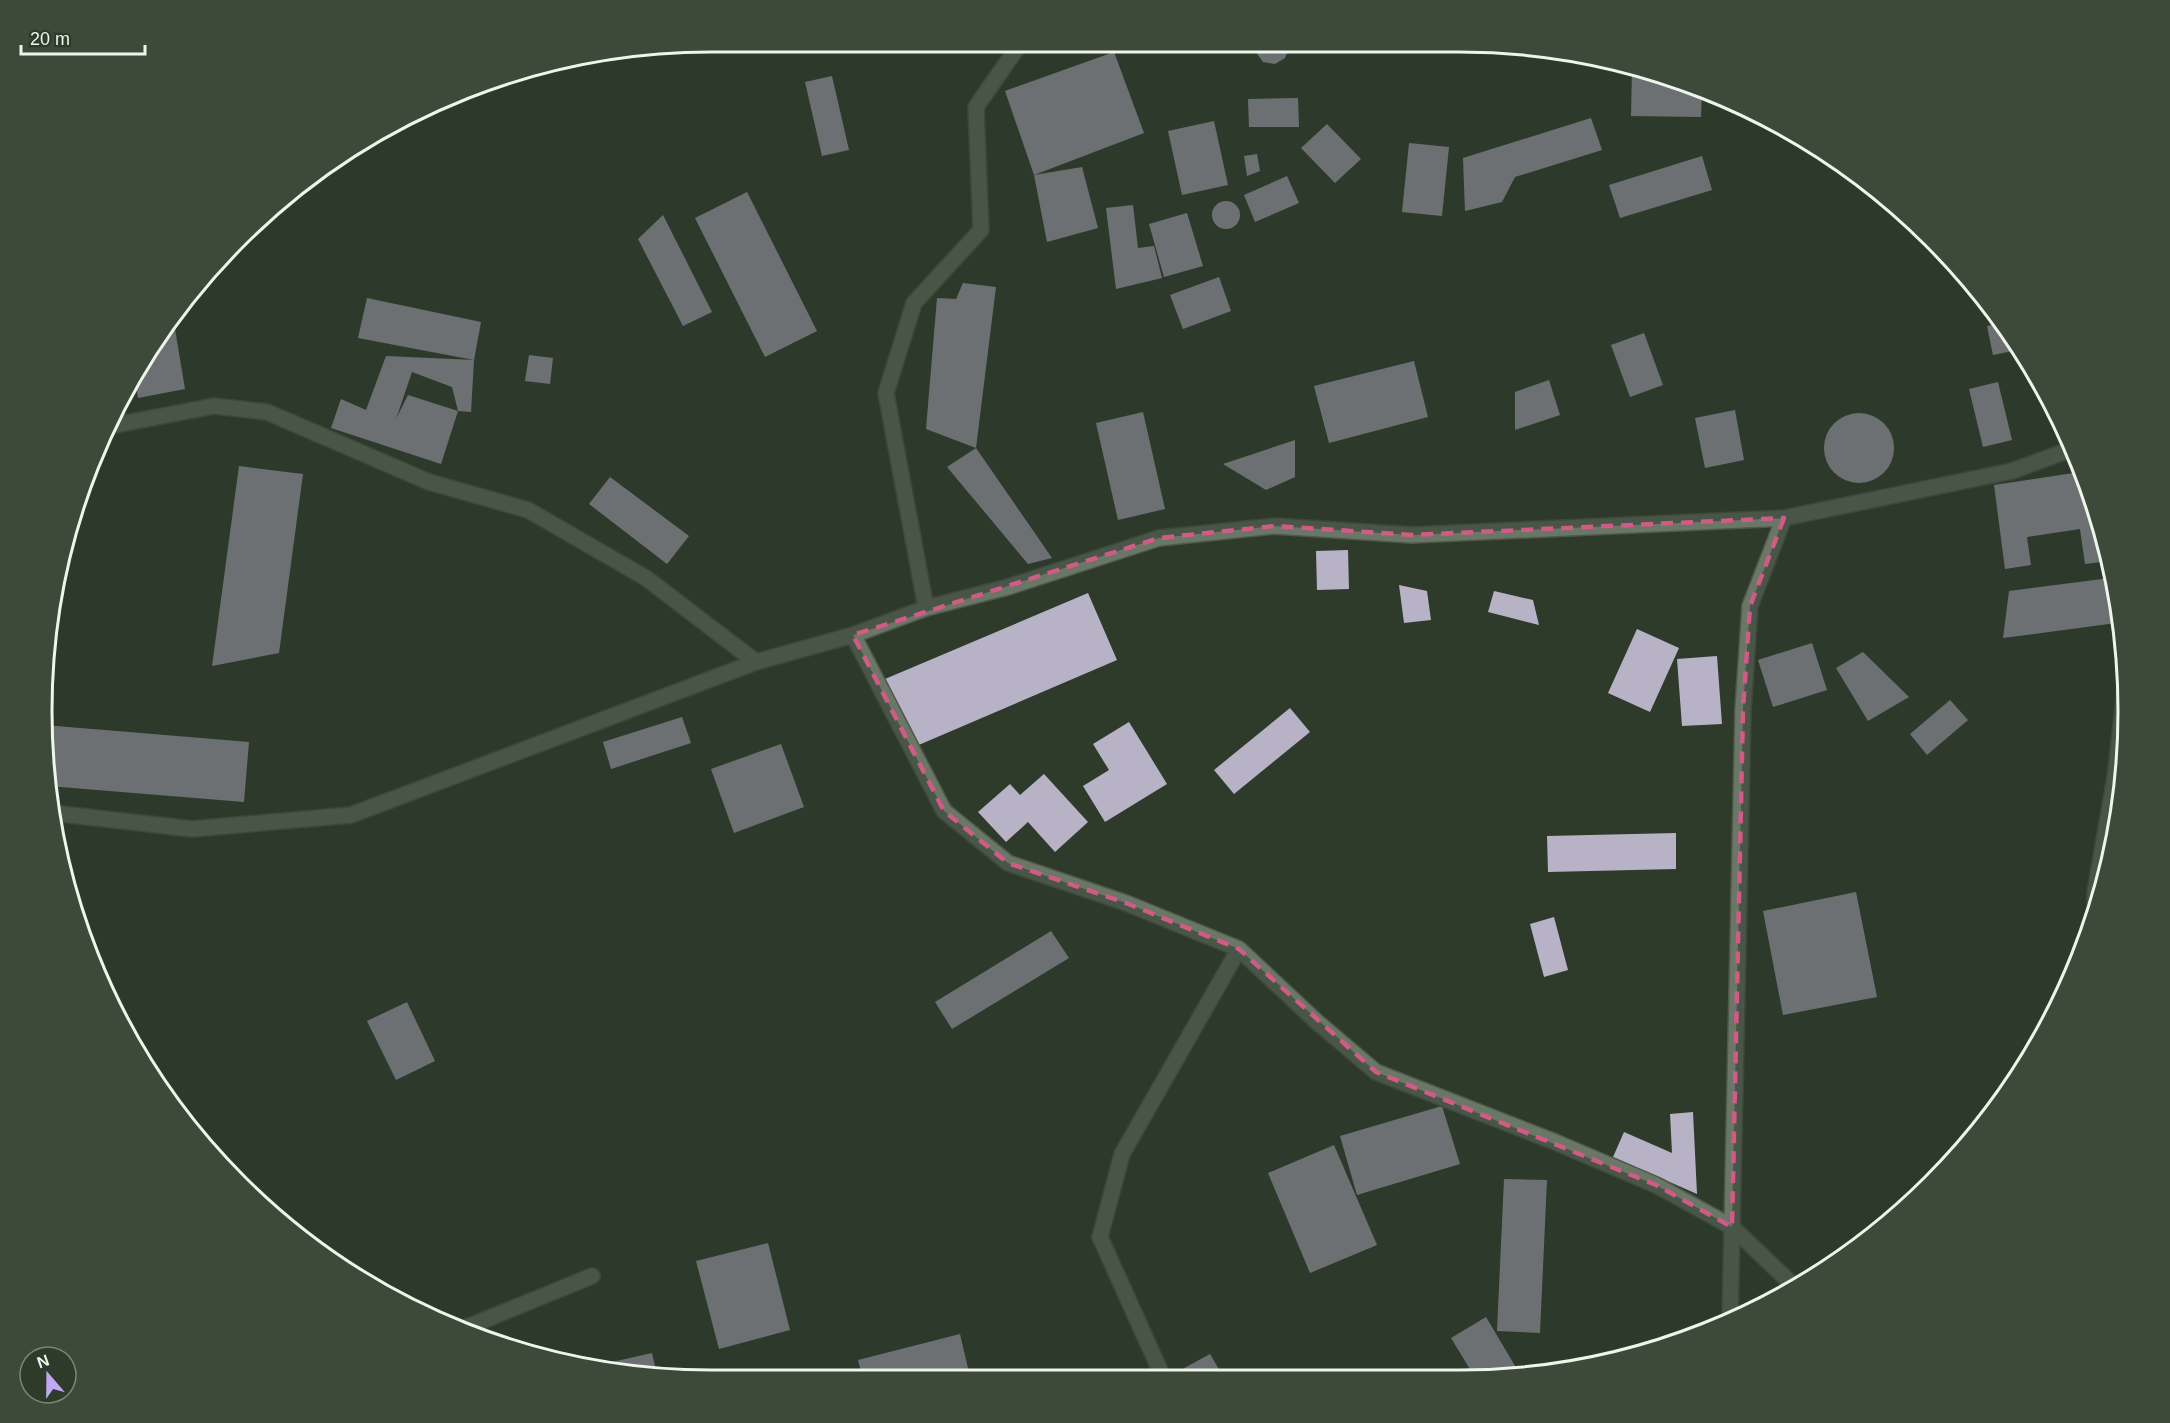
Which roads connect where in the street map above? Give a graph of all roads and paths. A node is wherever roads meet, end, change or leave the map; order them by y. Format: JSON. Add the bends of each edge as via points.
{"nodes":[{"id":1,"x":1014,"y":52,"type":"edge"},
{"id":2,"x":118,"y":424,"type":"edge"},
{"id":3,"x":2064,"y":453,"type":"edge"},
{"id":4,"x":1784,"y":518,"type":"junction"},
{"id":5,"x":926,"y":608,"type":"junction"},
{"id":6,"x":853,"y":634,"type":"junction"},
{"id":7,"x":756,"y":662,"type":"junction"},
{"id":8,"x":2113,"y":790,"type":"edge"},
{"id":9,"x":61,"y":814,"type":"edge"},
{"id":10,"x":2101,"y":855,"type":"edge"},
{"id":11,"x":1239,"y":949,"type":"junction"},
{"id":12,"x":1732,"y":1227,"type":"junction"},
{"id":13,"x":591,"y":1276,"type":"dead end"},
{"id":14,"x":1789,"y":1281,"type":"edge"},
{"id":15,"x":1730,"y":1312,"type":"edge"},
{"id":16,"x":472,"y":1325,"type":"edge"},
{"id":17,"x":1160,"y":1370,"type":"edge"}],
"edges":[{"from":1,"to":5,"type":"street","via":[[976,107],[981,231],[914,303],[886,393]]},
{"from":2,"to":7,"type":"street","via":[[214,406],[267,412],[429,482],[528,510],[646,578]]},
{"from":3,"to":4,"type":"street","via":[[2012,471]]},
{"from":4,"to":5,"type":"street","via":[[1412,536],[1275,526],[1159,538],[1008,587]]},
{"from":4,"to":12,"type":"street","via":[[1750,606],[1743,709]]},
{"from":5,"to":6,"type":"street"},
{"from":6,"to":7,"type":"street"},
{"from":6,"to":11,"type":"street","via":[[944,811],[1008,863],[1126,903]]},
{"from":7,"to":9,"type":"street","via":[[351,815],[192,830]]},
{"from":8,"to":10,"type":"street"},
{"from":11,"to":12,"type":"street","via":[[1376,1072],[1656,1185]]},
{"from":11,"to":17,"type":"street","via":[[1122,1154],[1100,1237]]},
{"from":12,"to":14,"type":"street"},
{"from":12,"to":15,"type":"street"},
{"from":13,"to":16,"type":"street"}]}
